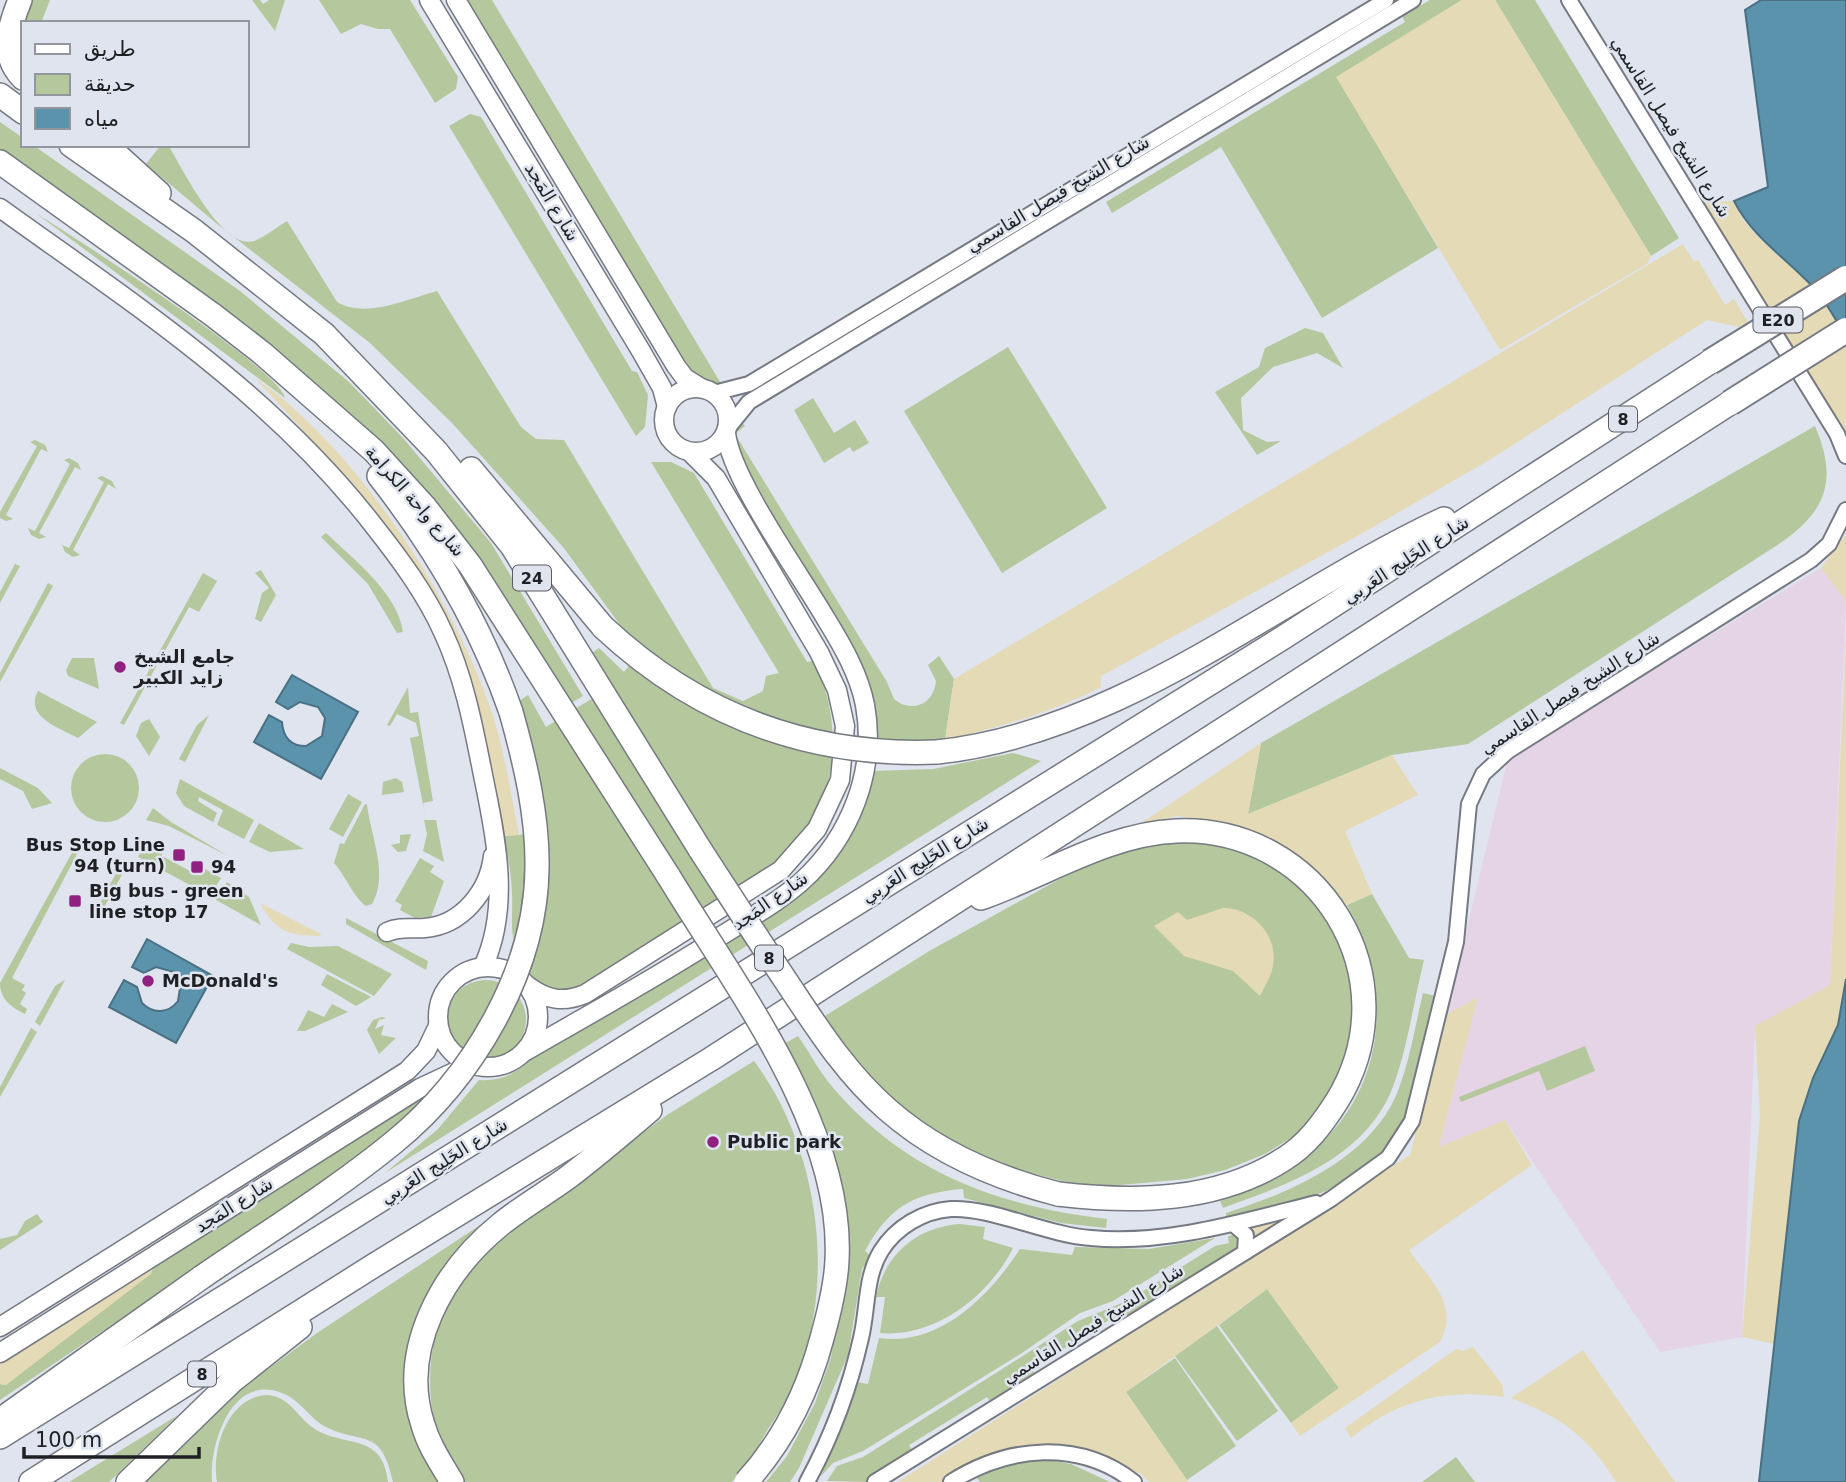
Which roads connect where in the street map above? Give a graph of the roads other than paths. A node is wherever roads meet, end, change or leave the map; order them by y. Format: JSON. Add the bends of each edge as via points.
{"nodes":[{"id":1,"x":19,"y":0,"type":"edge"},
{"id":2,"x":429,"y":0,"type":"edge"},
{"id":3,"x":456,"y":0,"type":"edge"},
{"id":4,"x":1386,"y":0,"type":"edge"},
{"id":5,"x":1413,"y":0,"type":"edge"},
{"id":6,"x":1569,"y":0,"type":"edge"},
{"id":7,"x":0,"y":32,"type":"edge"},
{"id":8,"x":21,"y":75,"type":"edge"},
{"id":9,"x":0,"y":95,"type":"edge"},
{"id":10,"x":21,"y":111,"type":"edge"},
{"id":11,"x":74,"y":147,"type":"edge"},
{"id":12,"x":108,"y":147,"type":"edge"},
{"id":13,"x":0,"y":162,"type":"edge"},
{"id":14,"x":0,"y":168,"type":"edge"},
{"id":15,"x":24,"y":182,"type":"junction"},
{"id":16,"x":0,"y":208,"type":"edge"},
{"id":17,"x":0,"y":222,"type":"edge"},
{"id":18,"x":25,"y":226,"type":"junction"},
{"id":19,"x":194,"y":231,"type":"junction"},
{"id":20,"x":1846,"y":278,"type":"edge"},
{"id":21,"x":1846,"y":330,"type":"edge"},
{"id":22,"x":324,"y":334,"type":"junction"},
{"id":23,"x":1710,"y":362,"type":"joint"},
{"id":24,"x":707,"y":391,"type":"junction"},
{"id":25,"x":1730,"y":402,"type":"joint"},
{"id":26,"x":667,"y":407,"type":"junction"},
{"id":27,"x":340,"y":423,"type":"junction"},
{"id":28,"x":727,"y":430,"type":"junction"},
{"id":29,"x":690,"y":452,"type":"junction"},
{"id":30,"x":1846,"y":456,"type":"edge"},
{"id":31,"x":1536,"y":477,"type":"junction"},
{"id":32,"x":1846,"y":510,"type":"edge"},
{"id":33,"x":492,"y":815,"type":"junction"},
{"id":34,"x":945,"y":911,"type":"junction"},
{"id":35,"x":387,"y":932,"type":"dead end"},
{"id":36,"x":483,"y":967,"type":"junction"},
{"id":37,"x":528,"y":986,"type":"junction"},
{"id":38,"x":438,"y":1026,"type":"junction"},
{"id":39,"x":526,"y":1051,"type":"junction"},
{"id":40,"x":711,"y":1059,"type":"junction"},
{"id":41,"x":471,"y":1065,"type":"junction"},
{"id":42,"x":1331,"y":1199,"type":"junction"},
{"id":43,"x":1233,"y":1224,"type":"junction"},
{"id":44,"x":1245,"y":1252,"type":"junction"},
{"id":45,"x":373,"y":1266,"type":"junction"},
{"id":46,"x":0,"y":1327,"type":"edge"},
{"id":47,"x":0,"y":1353,"type":"edge"},
{"id":48,"x":0,"y":1420,"type":"edge"},
{"id":49,"x":0,"y":1437,"type":"edge"},
{"id":50,"x":31,"y":1482,"type":"edge"},
{"id":51,"x":128,"y":1482,"type":"edge"},
{"id":52,"x":452,"y":1482,"type":"edge"},
{"id":53,"x":746,"y":1482,"type":"edge"},
{"id":54,"x":807,"y":1482,"type":"edge"},
{"id":55,"x":875,"y":1482,"type":"edge"},
{"id":56,"x":951,"y":1482,"type":"edge"},
{"id":57,"x":1134,"y":1482,"type":"edge"}],
"edges":[{"from":1,"to":7,"type":"highway"},
{"from":1,"to":8,"type":"highway","via":[[8,40],[11,62]]},
{"from":2,"to":26,"type":"street","name":"شارع المَجد","via":[[648,362]]},
{"from":3,"to":24,"type":"street","name":"شارع المَجد","via":[[670,356],[685,378]]},
{"from":4,"to":24,"type":"street","name":"شارع الشيخ فيصل القاسمي","via":[[749,384]]},
{"from":5,"to":28,"type":"street","name":"شارع الشيخ فيصل القاسمي","via":[[750,402]]},
{"from":6,"to":30,"type":"street","name":"شارع الشيخ فيصل القاسمي","via":[[1837,434]]},
{"from":9,"to":10,"type":"highway"},
{"from":11,"to":19,"type":"highway","number":"24"},
{"from":12,"to":19,"type":"highway"},
{"from":13,"to":15,"type":"highway","name":"شارع واحة الكرامة","number":"24"},
{"from":14,"to":15,"type":"highway"},
{"from":15,"to":27,"type":"highway","name":"شارع واحة الكرامة","number":"24","via":[[213,315]]},
{"from":16,"to":18,"type":"street"},
{"from":17,"to":18,"type":"street"},
{"from":18,"to":33,"type":"street","via":[[234,379],[309,450],[361,509],[402,562],[443,632],[469,703]]},
{"from":19,"to":22,"type":"highway","number":"24"},
{"from":20,"to":23,"type":"highway","name":"شارع الخَلِيج العَربِي","number":"E20","bridge":true},
{"from":21,"to":25,"type":"highway","number":"E20","bridge":true},
{"from":22,"to":31,"type":"highway","bridge":true,"via":[[372,372],[460,457],[603,627],[674,685],[756,726],[845,749],[937,752],[1004,741],[1070,718],[1170,671],[1438,522]]},
{"from":22,"to":34,"type":"highway","number":"24","bridge":true,"via":[[436,451],[512,545],[814,1024],[888,1110],[937,1146],[1011,1182],[1058,1194],[1142,1199],[1230,1185],[1269,1168],[1302,1144],[1346,1086],[1363,1027],[1360,971],[1346,929],[1325,895],[1260,846],[1209,832],[1136,837]]},
{"from":23,"to":31,"type":"highway","name":"شارع الخَلِيج العَربِي","number":"8"},
{"from":24,"to":26,"type":"street","via":[[681,392]]},
{"from":24,"to":28,"type":"street","via":[[727,409]]},
{"from":25,"to":34,"type":"highway","number":"8"},
{"from":26,"to":29,"type":"street","via":[[664,424],[669,439]]},
{"from":27,"to":48,"type":"highway","bridge":true,"via":[[441,565],[479,632],[511,712],[525,764],[537,870],[518,965],[492,1023],[454,1080],[395,1142]]},
{"from":27,"to":53,"type":"highway","name":"شارع واحة الكرامة","number":"24","bridge":true,"via":[[383,460],[470,565],[782,1062],[814,1131],[835,1211],[838,1260],[831,1306],[811,1376],[785,1427]]},
{"from":28,"to":29,"type":"street","via":[[708,451]]},
{"from":28,"to":39,"type":"street","name":"شارع المَجد","via":[[736,467],[830,624],[854,673],[868,738],[860,792],[842,833],[799,884],[688,957]]},
{"from":29,"to":37,"type":"street","name":"شارع المَجد","via":[[716,478],[829,671],[845,726],[840,780],[812,837],[767,880],[585,994],[552,999]]},
{"from":31,"to":49,"type":"highway","name":"شارع الخَلِيج العَربِي","number":"8"},
{"from":32,"to":42,"type":"street","name":"شارع الشيخ فيصل القاسمي","via":[[1829,544],[1811,560],[1508,751],[1483,774],[1469,804],[1456,942],[1412,1121],[1388,1157]]},
{"from":33,"to":35,"type":"street","via":[[492,864],[474,902],[440,924]]},
{"from":33,"to":36,"type":"street","via":[[500,883],[499,924]]},
{"from":34,"to":40,"type":"highway","number":"8"},
{"from":36,"to":37,"type":"street","via":[[508,970]]},
{"from":36,"to":38,"type":"street","via":[[468,971],[447,988]]},
{"from":37,"to":39,"type":"street","via":[[539,1019]]},
{"from":38,"to":41,"type":"street","via":[[449,1050]]},
{"from":38,"to":46,"type":"street","name":"شارع المَجد","via":[[426,1051],[407,1071]]},
{"from":39,"to":41,"type":"street","via":[[494,1068]]},
{"from":40,"to":45,"type":"highway","number":"8"},
{"from":40,"to":52,"type":"highway","via":[[566,1179],[501,1224],[469,1255],[442,1291],[420,1344],[415,1383],[430,1445]]},
{"from":41,"to":47,"type":"street","name":"شارع المَجد","via":[[426,1084]]},
{"from":42,"to":43,"type":"street","name":"شارع الشيخ فيصل القاسمي"},
{"from":42,"to":44,"type":"street","name":"شارع الشيخ فيصل القاسمي"},
{"from":43,"to":44,"type":"street","via":[[1246,1235]]},
{"from":43,"to":54,"type":"street","name":"شارع الشيخ فيصل القاسمي","via":[[1139,1238],[1092,1238],[952,1209],[926,1214],[904,1226],[891,1237],[873,1267],[857,1355]]},
{"from":44,"to":55,"type":"street","name":"شارع الشيخ فيصل القاسمي"},
{"from":45,"to":50,"type":"highway","number":"8"},
{"from":45,"to":51,"type":"highway","via":[[232,1381]]},
{"from":56,"to":57,"type":"street","via":[[1008,1456],[1046,1451],[1095,1459]]}]}
